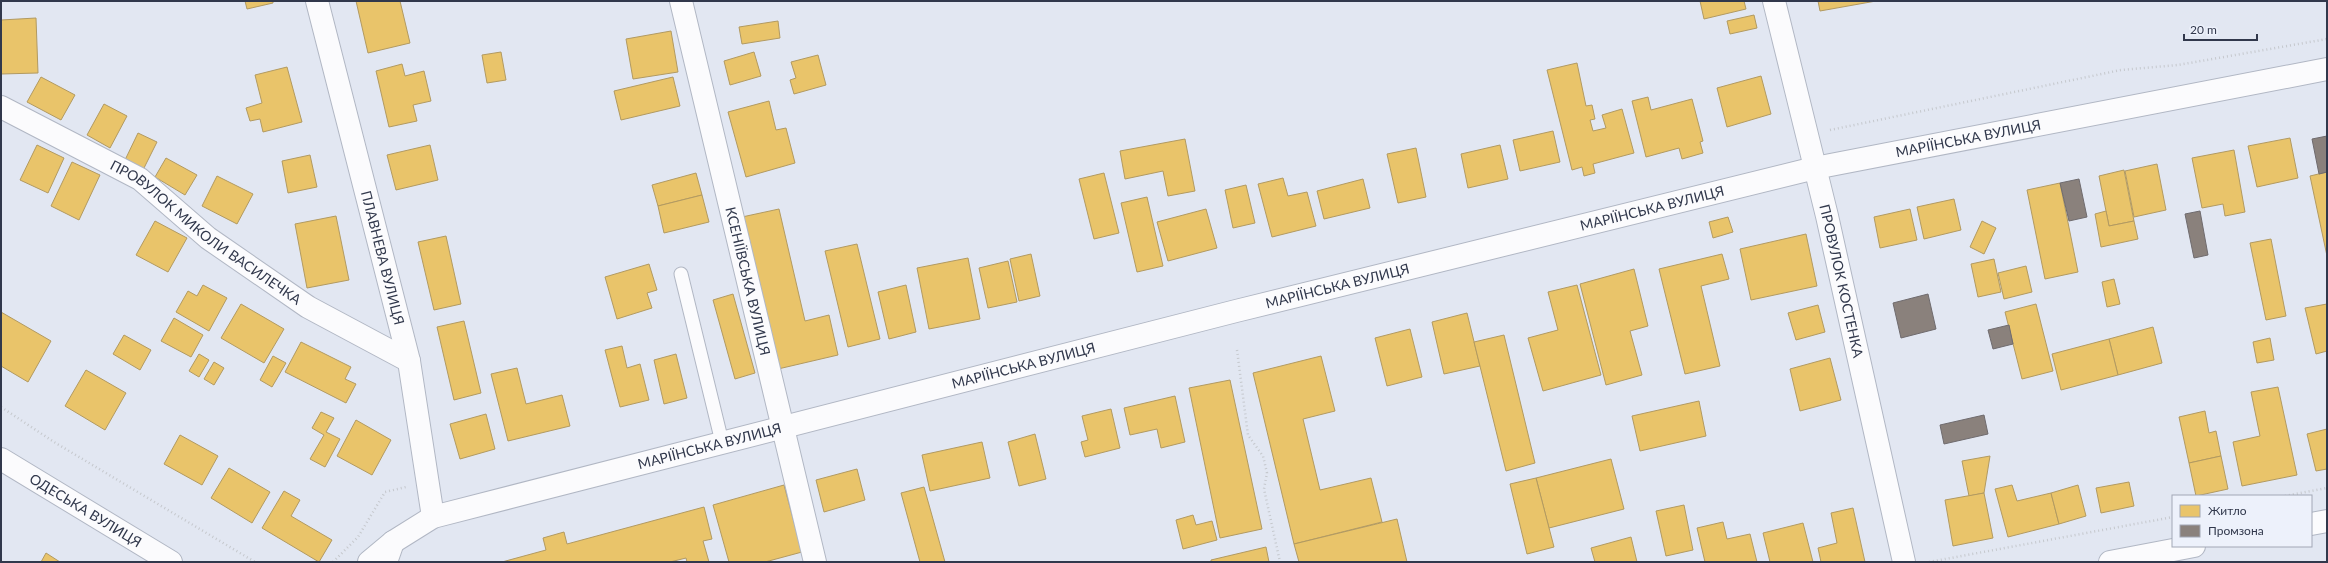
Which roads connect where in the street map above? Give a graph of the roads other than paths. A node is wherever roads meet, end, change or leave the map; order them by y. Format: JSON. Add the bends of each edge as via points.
{"nodes":[{"id":1,"x":317,"y":1,"type":"edge"},
{"id":2,"x":681,"y":1,"type":"edge"},
{"id":3,"x":1774,"y":1,"type":"edge"},
{"id":4,"x":2327,"y":69,"type":"edge"},
{"id":5,"x":1,"y":107,"type":"edge"},
{"id":6,"x":1815,"y":168,"type":"junction"},
{"id":7,"x":681,"y":274,"type":"dead end"},
{"id":8,"x":409,"y":361,"type":"junction"},
{"id":9,"x":782,"y":427,"type":"junction"},
{"id":10,"x":722,"y":442,"type":"junction"},
{"id":11,"x":1,"y":459,"type":"edge"},
{"id":12,"x":433,"y":517,"type":"junction"},
{"id":13,"x":2327,"y":521,"type":"edge"},
{"id":14,"x":2312,"y":524,"type":"edge"},
{"id":15,"x":394,"y":542,"type":"junction"},
{"id":16,"x":2189,"y":547,"type":"edge"},
{"id":17,"x":170,"y":562,"type":"edge"},
{"id":18,"x":369,"y":562,"type":"edge"},
{"id":19,"x":386,"y":562,"type":"edge"},
{"id":20,"x":815,"y":562,"type":"edge"},
{"id":21,"x":1904,"y":562,"type":"edge"},
{"id":22,"x":2110,"y":562,"type":"edge"}],
"edges":[{"from":1,"to":8,"type":"street","name":"ПЛАВНЕВА ВУЛИЦЯ"},
{"from":2,"to":9,"type":"street","name":"КСЕНІЇВСЬКА ВУЛИЦЯ"},
{"from":3,"to":6,"type":"street","name":"ПРОВУЛОК КОСТЕНКА"},
{"from":4,"to":6,"type":"street","name":"МАРІЇНСЬКА ВУЛИЦЯ"},
{"from":5,"to":8,"type":"street","name":"ПРОВУЛОК МИКОЛИ ВАСИЛЕЧКА","via":[[140,179],[208,238],[308,307]]},
{"from":6,"to":9,"type":"street","name":"МАРІЇНСЬКА ВУЛИЦЯ","via":[[1236,311]]},
{"from":6,"to":21,"type":"street","name":"ПРОВУЛОК КОСТЕНКА"},
{"from":7,"to":10,"type":"lane"},
{"from":8,"to":12,"type":"street","name":"ПЛАВНЕВА ВУЛИЦЯ"},
{"from":9,"to":10,"type":"street","name":"МАРІЇНСЬКА ВУЛИЦЯ"},
{"from":9,"to":20,"type":"street","name":"КСЕНІЇВСЬКА ВУЛИЦЯ"},
{"from":10,"to":12,"type":"street","name":"МАРІЇНСЬКА ВУЛИЦЯ"},
{"from":11,"to":17,"type":"street","name":"ОДЕСЬКА ВУЛИЦЯ"},
{"from":12,"to":15,"type":"street","name":"МАРІЇНСЬКА ВУЛИЦЯ"},
{"from":13,"to":14,"type":"street"},
{"from":15,"to":18,"type":"street","name":"МАРІЇНСЬКА ВУЛИЦЯ"},
{"from":15,"to":19,"type":"street"},
{"from":16,"to":22,"type":"street"}]}
